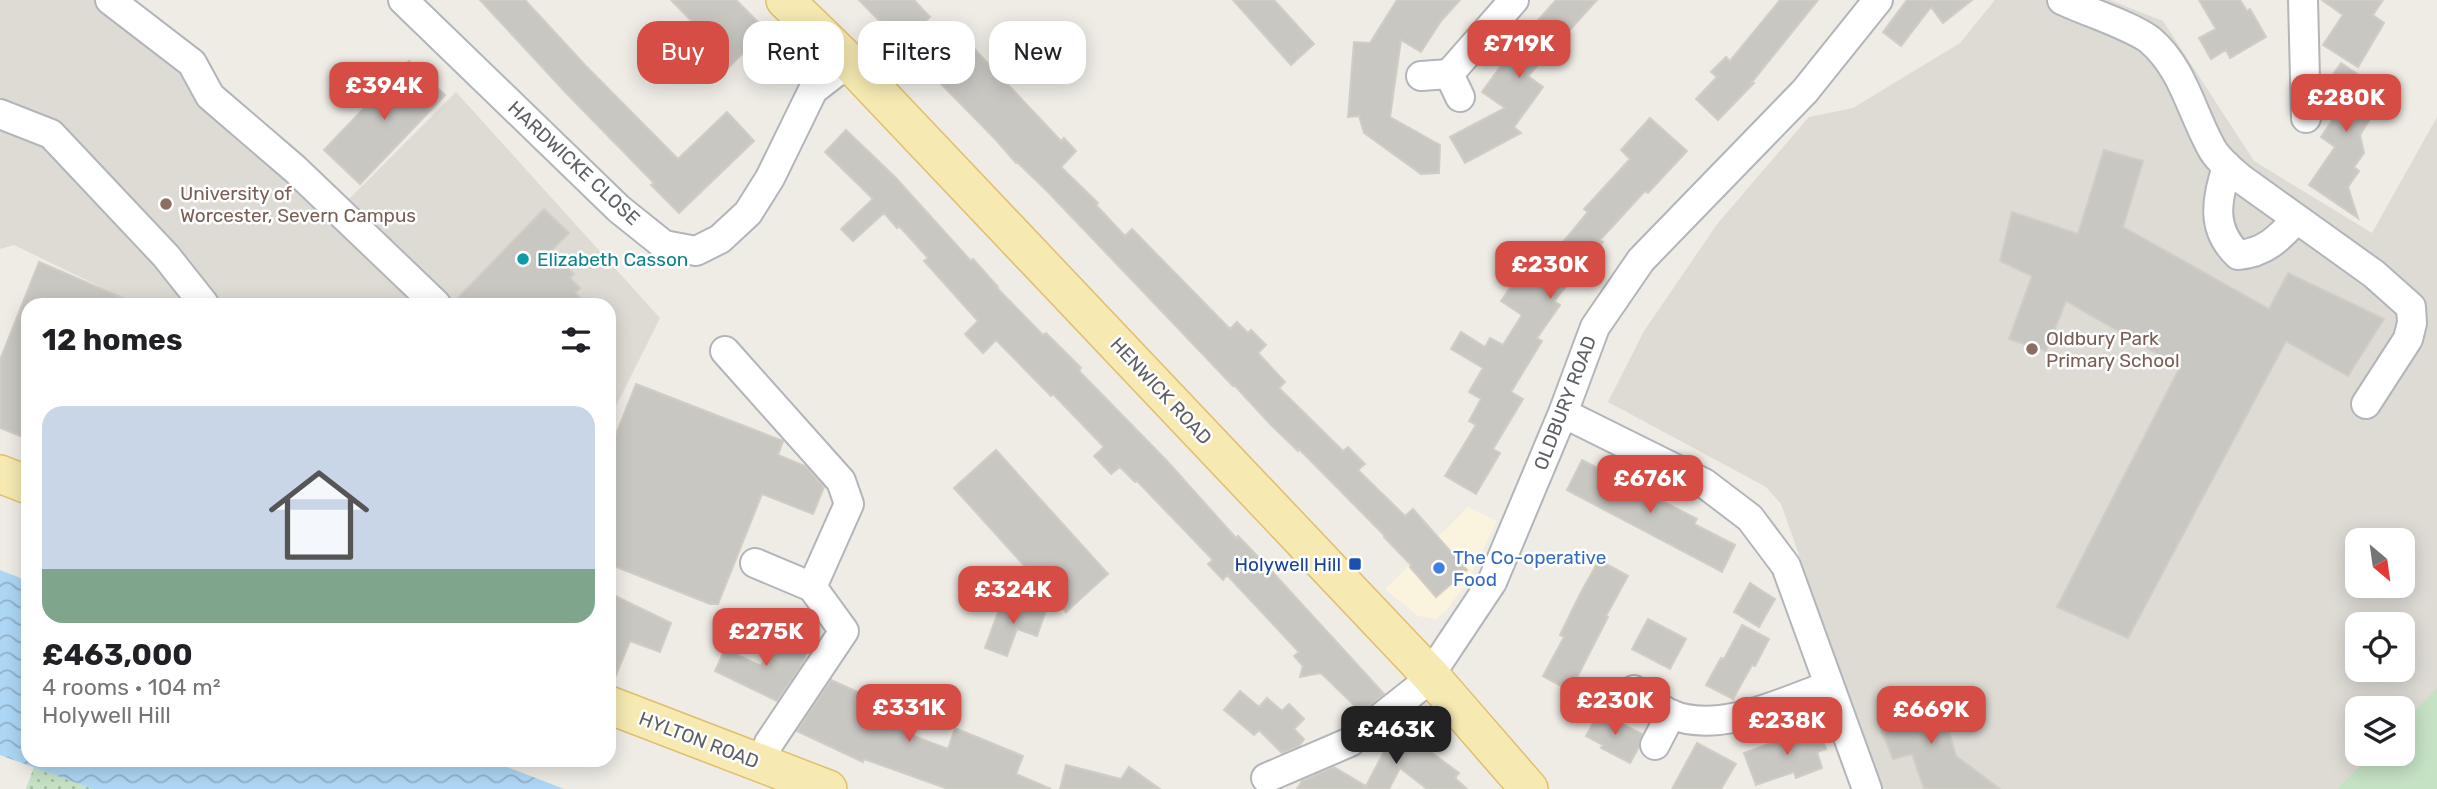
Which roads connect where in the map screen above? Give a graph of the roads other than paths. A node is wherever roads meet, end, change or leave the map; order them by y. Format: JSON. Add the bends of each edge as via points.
{"nodes":[{"id":1,"x":110,"y":0,"type":"edge"},
{"id":2,"x":403,"y":0,"type":"edge"},
{"id":3,"x":785,"y":0,"type":"edge"},
{"id":4,"x":1514,"y":0,"type":"edge"},
{"id":5,"x":1878,"y":0,"type":"edge"},
{"id":6,"x":2062,"y":0,"type":"edge"},
{"id":7,"x":2303,"y":2,"type":"edge"},
{"id":8,"x":849,"y":62,"type":"junction"},
{"id":9,"x":1443,"y":82,"type":"dead end"},
{"id":10,"x":0,"y":114,"type":"edge"},
{"id":11,"x":2306,"y":118,"type":"dead end"},
{"id":12,"x":2227,"y":166,"type":"junction"},
{"id":13,"x":2297,"y":219,"type":"junction"},
{"id":14,"x":199,"y":298,"type":"edge"},
{"id":15,"x":430,"y":298,"type":"edge"},
{"id":16,"x":725,"y":351,"type":"dead end"},
{"id":17,"x":2366,"y":404,"type":"dead end"},
{"id":18,"x":1563,"y":413,"type":"junction"},
{"id":19,"x":0,"y":474,"type":"edge"},
{"id":20,"x":21,"y":482,"type":"edge"},
{"id":21,"x":755,"y":563,"type":"dead end"},
{"id":22,"x":812,"y":587,"type":"junction"},
{"id":23,"x":1430,"y":675,"type":"junction"},
{"id":24,"x":1828,"y":686,"type":"junction"},
{"id":25,"x":1634,"y":690,"type":"dead end"},
{"id":26,"x":616,"y":708,"type":"edge"},
{"id":27,"x":1671,"y":714,"type":"junction"},
{"id":28,"x":1655,"y":746,"type":"dead end"},
{"id":29,"x":761,"y":764,"type":"junction"},
{"id":30,"x":1266,"y":778,"type":"dead end"},
{"id":31,"x":828,"y":789,"type":"edge"},
{"id":32,"x":1529,"y":789,"type":"edge"},
{"id":33,"x":1867,"y":789,"type":"edge"}],
"edges":[{"from":1,"to":15,"type":"street","via":[[192,63],[210,96],[295,169]]},
{"from":2,"to":8,"type":"street","name":"HARDWICKE CLOSE","via":[[619,209],[664,245],[696,251],[720,239],[748,214],[813,90]]},
{"from":3,"to":8,"type":"main road","name":"HENWICK ROAD"},
{"from":4,"to":9,"type":"street"},
{"from":5,"to":18,"type":"street","name":"OLDBURY ROAD","via":[[1805,91],[1641,260],[1595,327]]},
{"from":6,"to":12,"type":"street","via":[[2149,40],[2188,93],[2211,149]]},
{"from":7,"to":11,"type":"street"},
{"from":8,"to":23,"type":"main road","name":"HENWICK ROAD"},
{"from":10,"to":14,"type":"street","via":[[51,134]]},
{"from":12,"to":13,"type":"street"},
{"from":12,"to":13,"type":"street","via":[[2218,214],[2221,232],[2238,255],[2268,247]]},
{"from":13,"to":17,"type":"street","via":[[2374,274],[2411,307],[2408,339]]},
{"from":16,"to":22,"type":"street","via":[[841,481],[849,505]]},
{"from":18,"to":23,"type":"street","name":"OLDBURY ROAD","via":[[1492,582]]},
{"from":18,"to":24,"type":"street","via":[[1704,483],[1750,518],[1786,566]]},
{"from":19,"to":20,"type":"main road"},
{"from":21,"to":22,"type":"street"},
{"from":22,"to":29,"type":"street","via":[[844,631],[769,743]]},
{"from":23,"to":30,"type":"street","via":[[1350,742]]},
{"from":23,"to":32,"type":"main road","name":"HENWICK ROAD"},
{"from":24,"to":27,"type":"street","via":[[1729,720],[1704,721]]},
{"from":24,"to":33,"type":"street"},
{"from":25,"to":27,"type":"street"},
{"from":26,"to":29,"type":"main road","name":"HYLTON ROAD"},
{"from":27,"to":28,"type":"street"},
{"from":29,"to":31,"type":"main road","name":"HYLTON ROAD"}]}
